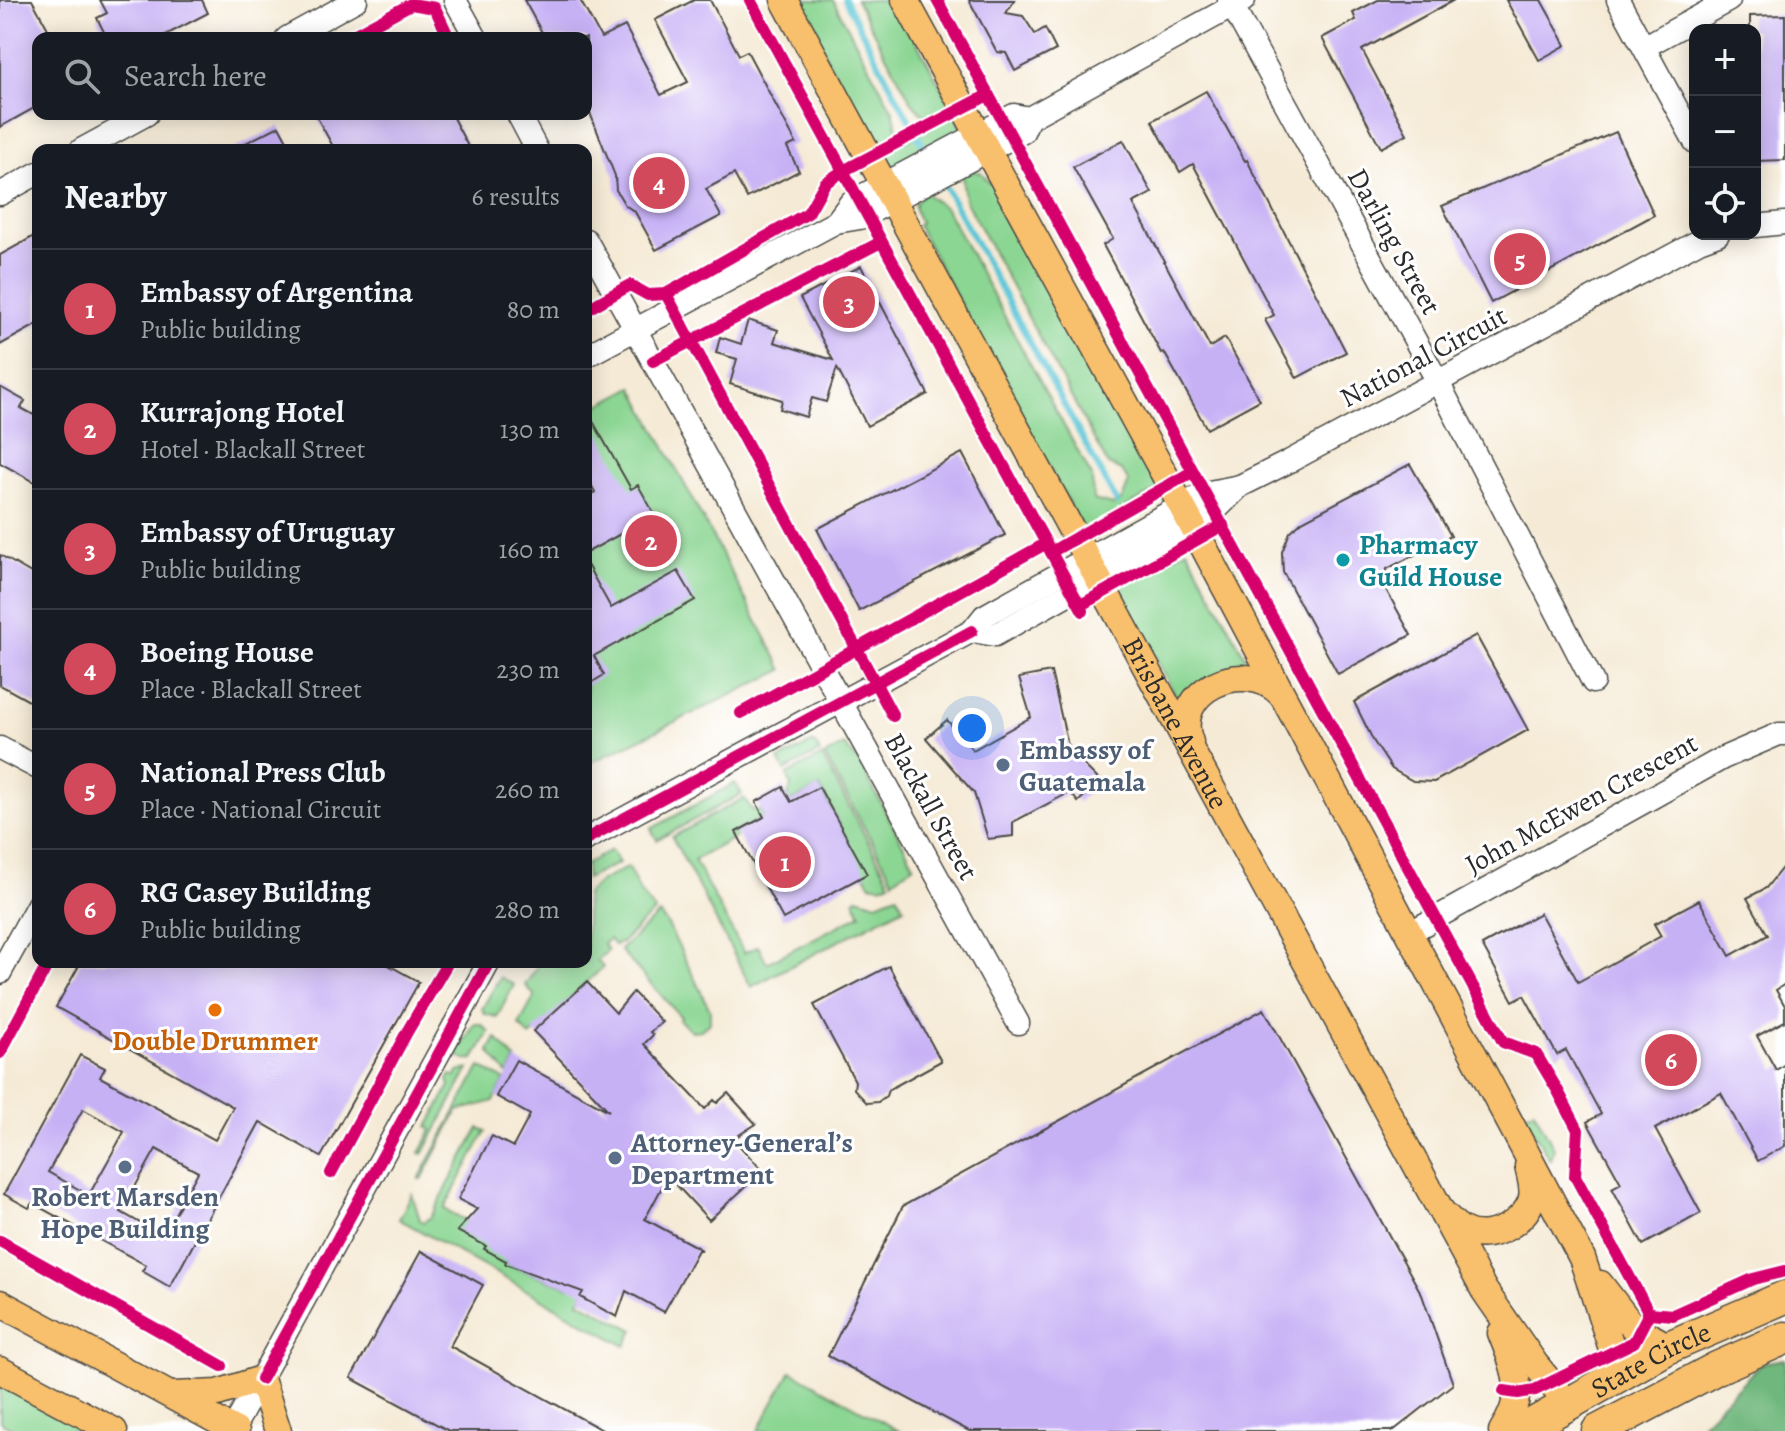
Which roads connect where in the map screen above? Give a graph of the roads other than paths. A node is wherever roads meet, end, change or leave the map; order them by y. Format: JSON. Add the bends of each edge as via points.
{"nodes":[{"id":1,"x":356,"y":0,"type":"edge"},
{"id":2,"x":455,"y":0,"type":"edge"},
{"id":3,"x":784,"y":0,"type":"edge"},
{"id":4,"x":905,"y":0,"type":"edge"},
{"id":5,"x":1618,"y":0,"type":"edge"},
{"id":6,"x":1729,"y":0,"type":"edge"},
{"id":7,"x":1235,"y":2,"type":"edge"},
{"id":8,"x":298,"y":32,"type":"edge"},
{"id":9,"x":473,"y":32,"type":"edge"},
{"id":10,"x":1644,"y":47,"type":"junction"},
{"id":11,"x":136,"y":120,"type":"edge"},
{"id":12,"x":521,"y":120,"type":"edge"},
{"id":13,"x":1689,"y":131,"type":"edge"},
{"id":14,"x":983,"y":143,"type":"junction"},
{"id":15,"x":92,"y":144,"type":"edge"},
{"id":16,"x":534,"y":144,"type":"edge"},
{"id":17,"x":32,"y":176,"type":"edge"},
{"id":18,"x":889,"y":192,"type":"junction"},
{"id":19,"x":0,"y":194,"type":"edge"},
{"id":20,"x":1785,"y":223,"type":"edge"},
{"id":21,"x":1761,"y":225,"type":"edge"},
{"id":22,"x":1702,"y":240,"type":"edge"},
{"id":23,"x":592,"y":251,"type":"edge"},
{"id":24,"x":636,"y":329,"type":"junction"},
{"id":25,"x":592,"y":353,"type":"edge"},
{"id":26,"x":1438,"y":382,"type":"junction"},
{"id":27,"x":1186,"y":515,"type":"junction"},
{"id":28,"x":1093,"y":567,"type":"junction"},
{"id":29,"x":1593,"y":682,"type":"dead end"},
{"id":30,"x":1282,"y":695,"type":"junction"},
{"id":31,"x":840,"y":702,"type":"junction"},
{"id":32,"x":1785,"y":734,"type":"edge"},
{"id":33,"x":0,"y":748,"type":"edge"},
{"id":34,"x":1194,"y":752,"type":"junction"},
{"id":35,"x":32,"y":765,"type":"edge"},
{"id":36,"x":592,"y":836,"type":"edge"},
{"id":37,"x":32,"y":915,"type":"edge"},
{"id":38,"x":1409,"y":933,"type":"junction"},
{"id":39,"x":486,"y":968,"type":"edge"},
{"id":40,"x":0,"y":973,"type":"edge"},
{"id":41,"x":1018,"y":1023,"type":"dead end"},
{"id":42,"x":1525,"y":1151,"type":"junction"},
{"id":43,"x":1441,"y":1211,"type":"junction"},
{"id":44,"x":1582,"y":1258,"type":"junction"},
{"id":45,"x":1484,"y":1290,"type":"junction"},
{"id":46,"x":1785,"y":1297,"type":"edge"},
{"id":47,"x":0,"y":1303,"type":"edge"},
{"id":48,"x":1785,"y":1338,"type":"edge"},
{"id":49,"x":1669,"y":1347,"type":"junction"},
{"id":50,"x":0,"y":1370,"type":"edge"},
{"id":51,"x":1620,"y":1373,"type":"junction"},
{"id":52,"x":261,"y":1379,"type":"junction"},
{"id":53,"x":169,"y":1395,"type":"junction"},
{"id":54,"x":1567,"y":1403,"type":"junction"},
{"id":55,"x":1633,"y":1411,"type":"junction"},
{"id":56,"x":234,"y":1430,"type":"edge"},
{"id":57,"x":114,"y":1431,"type":"edge"},
{"id":58,"x":278,"y":1431,"type":"edge"},
{"id":59,"x":1502,"y":1431,"type":"edge"},
{"id":60,"x":1521,"y":1431,"type":"edge"},
{"id":61,"x":1586,"y":1431,"type":"edge"},
{"id":62,"x":1598,"y":1431,"type":"edge"}],
"edges":[{"from":1,"to":8,"type":"street"},
{"from":2,"to":9,"type":"street"},
{"from":3,"to":18,"type":"main road","name":"Brisbane Avenue"},
{"from":4,"to":14,"type":"main road"},
{"from":5,"to":10,"type":"street"},
{"from":6,"to":10,"type":"street"},
{"from":7,"to":14,"type":"street","via":[[1029,118],[1014,115]]},
{"from":7,"to":26,"type":"street","name":"Darling Street"},
{"from":10,"to":13,"type":"street"},
{"from":11,"to":15,"type":"street"},
{"from":12,"to":16,"type":"street"},
{"from":14,"to":18,"type":"street"},
{"from":14,"to":27,"type":"main road"},
{"from":17,"to":19,"type":"street"},
{"from":18,"to":24,"type":"street","via":[[860,218],[836,222]]},
{"from":18,"to":28,"type":"main road","name":"Brisbane Avenue"},
{"from":20,"to":21,"type":"street"},
{"from":22,"to":26,"type":"street","name":"National Circuit"},
{"from":23,"to":24,"type":"street","name":"Blackall Street"},
{"from":24,"to":25,"type":"street"},
{"from":24,"to":31,"type":"street","name":"Blackall Street"},
{"from":26,"to":27,"type":"street","name":"National Circuit","via":[[1240,486],[1204,493]]},
{"from":26,"to":29,"type":"street","name":"Darling Street"},
{"from":27,"to":28,"type":"street","name":"National Circuit"},
{"from":27,"to":30,"type":"main road"},
{"from":28,"to":31,"type":"street","name":"National Circuit","via":[[984,616],[972,631]]},
{"from":28,"to":34,"type":"main road","name":"Brisbane Avenue"},
{"from":30,"to":34,"type":"main road","via":[[1251,677],[1233,677],[1208,688],[1189,718]]},
{"from":30,"to":38,"type":"main road"},
{"from":31,"to":36,"type":"street","name":"National Circuit"},
{"from":31,"to":41,"type":"street","name":"Blackall Street"},
{"from":32,"to":38,"type":"street","name":"John McEwen Crescent","via":[[1723,758]]},
{"from":33,"to":35,"type":"street"},
{"from":34,"to":43,"type":"main road","name":"Brisbane Avenue"},
{"from":37,"to":40,"type":"street"},
{"from":38,"to":42,"type":"main road"},
{"from":39,"to":52,"type":"street"},
{"from":42,"to":43,"type":"main road","via":[[1532,1194],[1515,1221],[1491,1233],[1473,1234]]},
{"from":42,"to":44,"type":"main road"},
{"from":43,"to":45,"type":"main road","name":"Brisbane Avenue"},
{"from":44,"to":49,"type":"main road","via":[[1628,1322]]},
{"from":44,"to":51,"type":"main road"},
{"from":45,"to":54,"type":"main road","name":"Brisbane Avenue"},
{"from":45,"to":59,"type":"main road","via":[[1518,1386],[1515,1407]]},
{"from":46,"to":49,"type":"highway","name":"State Circle"},
{"from":47,"to":53,"type":"main road"},
{"from":48,"to":55,"type":"highway","name":"State Circle"},
{"from":49,"to":51,"type":"highway","name":"State Circle"},
{"from":50,"to":57,"type":"main road"},
{"from":51,"to":54,"type":"highway","name":"State Circle"},
{"from":51,"to":55,"type":"highway"},
{"from":52,"to":53,"type":"main road","via":[[218,1393]]},
{"from":52,"to":56,"type":"street"},
{"from":52,"to":58,"type":"main road"},
{"from":53,"to":56,"type":"main road"},
{"from":54,"to":60,"type":"highway","name":"State Circle"},
{"from":54,"to":61,"type":"highway","name":"Brisbane Avenue"},
{"from":55,"to":62,"type":"highway","name":"State Circle"}]}
